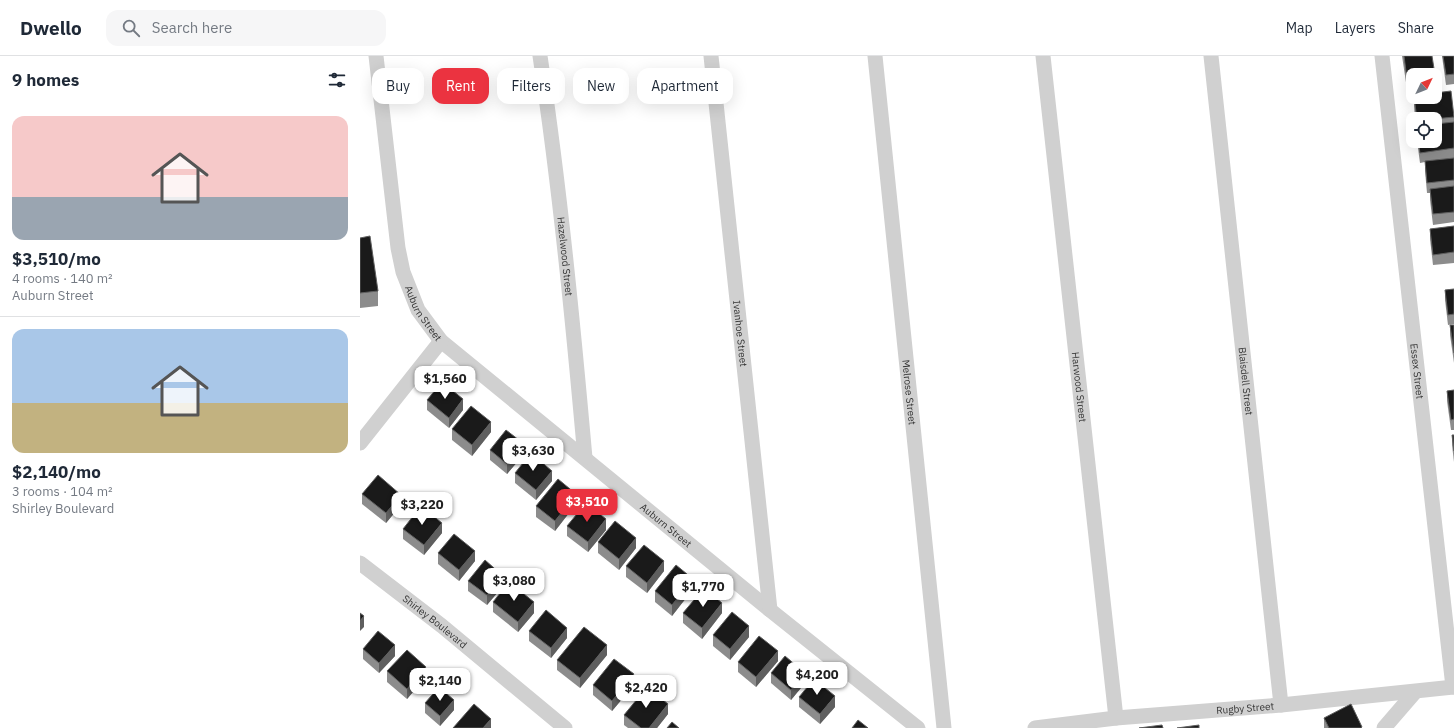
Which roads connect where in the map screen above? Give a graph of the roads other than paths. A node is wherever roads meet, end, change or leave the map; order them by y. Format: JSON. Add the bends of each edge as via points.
{"nodes":[{"id":1,"x":376,"y":56,"type":"edge"},
{"id":2,"x":540,"y":56,"type":"edge"},
{"id":3,"x":711,"y":56,"type":"edge"},
{"id":4,"x":875,"y":56,"type":"edge"},
{"id":5,"x":1043,"y":56,"type":"edge"},
{"id":6,"x":1211,"y":56,"type":"edge"},
{"id":7,"x":1382,"y":56,"type":"edge"},
{"id":8,"x":441,"y":340,"type":"junction"},
{"id":9,"x":360,"y":443,"type":"edge"},
{"id":10,"x":585,"y":458,"type":"junction"},
{"id":11,"x":360,"y":563,"type":"edge"},
{"id":12,"x":770,"y":610,"type":"junction"},
{"id":13,"x":1454,"y":687,"type":"edge"},
{"id":14,"x":1415,"y":692,"type":"junction"},
{"id":15,"x":1281,"y":705,"type":"junction"},
{"id":16,"x":1116,"y":718,"type":"junction"},
{"id":17,"x":564,"y":728,"type":"edge"},
{"id":18,"x":918,"y":728,"type":"edge"},
{"id":19,"x":944,"y":728,"type":"edge"},
{"id":20,"x":1035,"y":728,"type":"edge"},
{"id":21,"x":1384,"y":728,"type":"edge"}],
"edges":[{"from":1,"to":8,"type":"street","name":"Auburn Street","via":[[397,241],[403,272],[418,310]]},
{"from":2,"to":10,"type":"street","name":"Hazelwood Street","via":[[573,325]]},
{"from":3,"to":12,"type":"street","name":"Ivanhoe Street"},
{"from":4,"to":19,"type":"street","name":"Melrose Street"},
{"from":5,"to":16,"type":"street","name":"Harwood Street"},
{"from":6,"to":15,"type":"street","name":"Blaisdell Street"},
{"from":7,"to":13,"type":"street","name":"Essex Street"},
{"from":8,"to":9,"type":"street"},
{"from":8,"to":10,"type":"street","name":"Auburn Street"},
{"from":10,"to":12,"type":"street","name":"Auburn Street"},
{"from":11,"to":17,"type":"street","name":"Shirley Boulevard","via":[[442,626]]},
{"from":12,"to":18,"type":"street","name":"Auburn Street"},
{"from":13,"to":14,"type":"street","name":"Rugby Street"},
{"from":14,"to":15,"type":"street","name":"Rugby Street"},
{"from":14,"to":21,"type":"street"},
{"from":15,"to":16,"type":"street","name":"Rugby Street"},
{"from":16,"to":20,"type":"street","name":"Rugby Street"}]}
